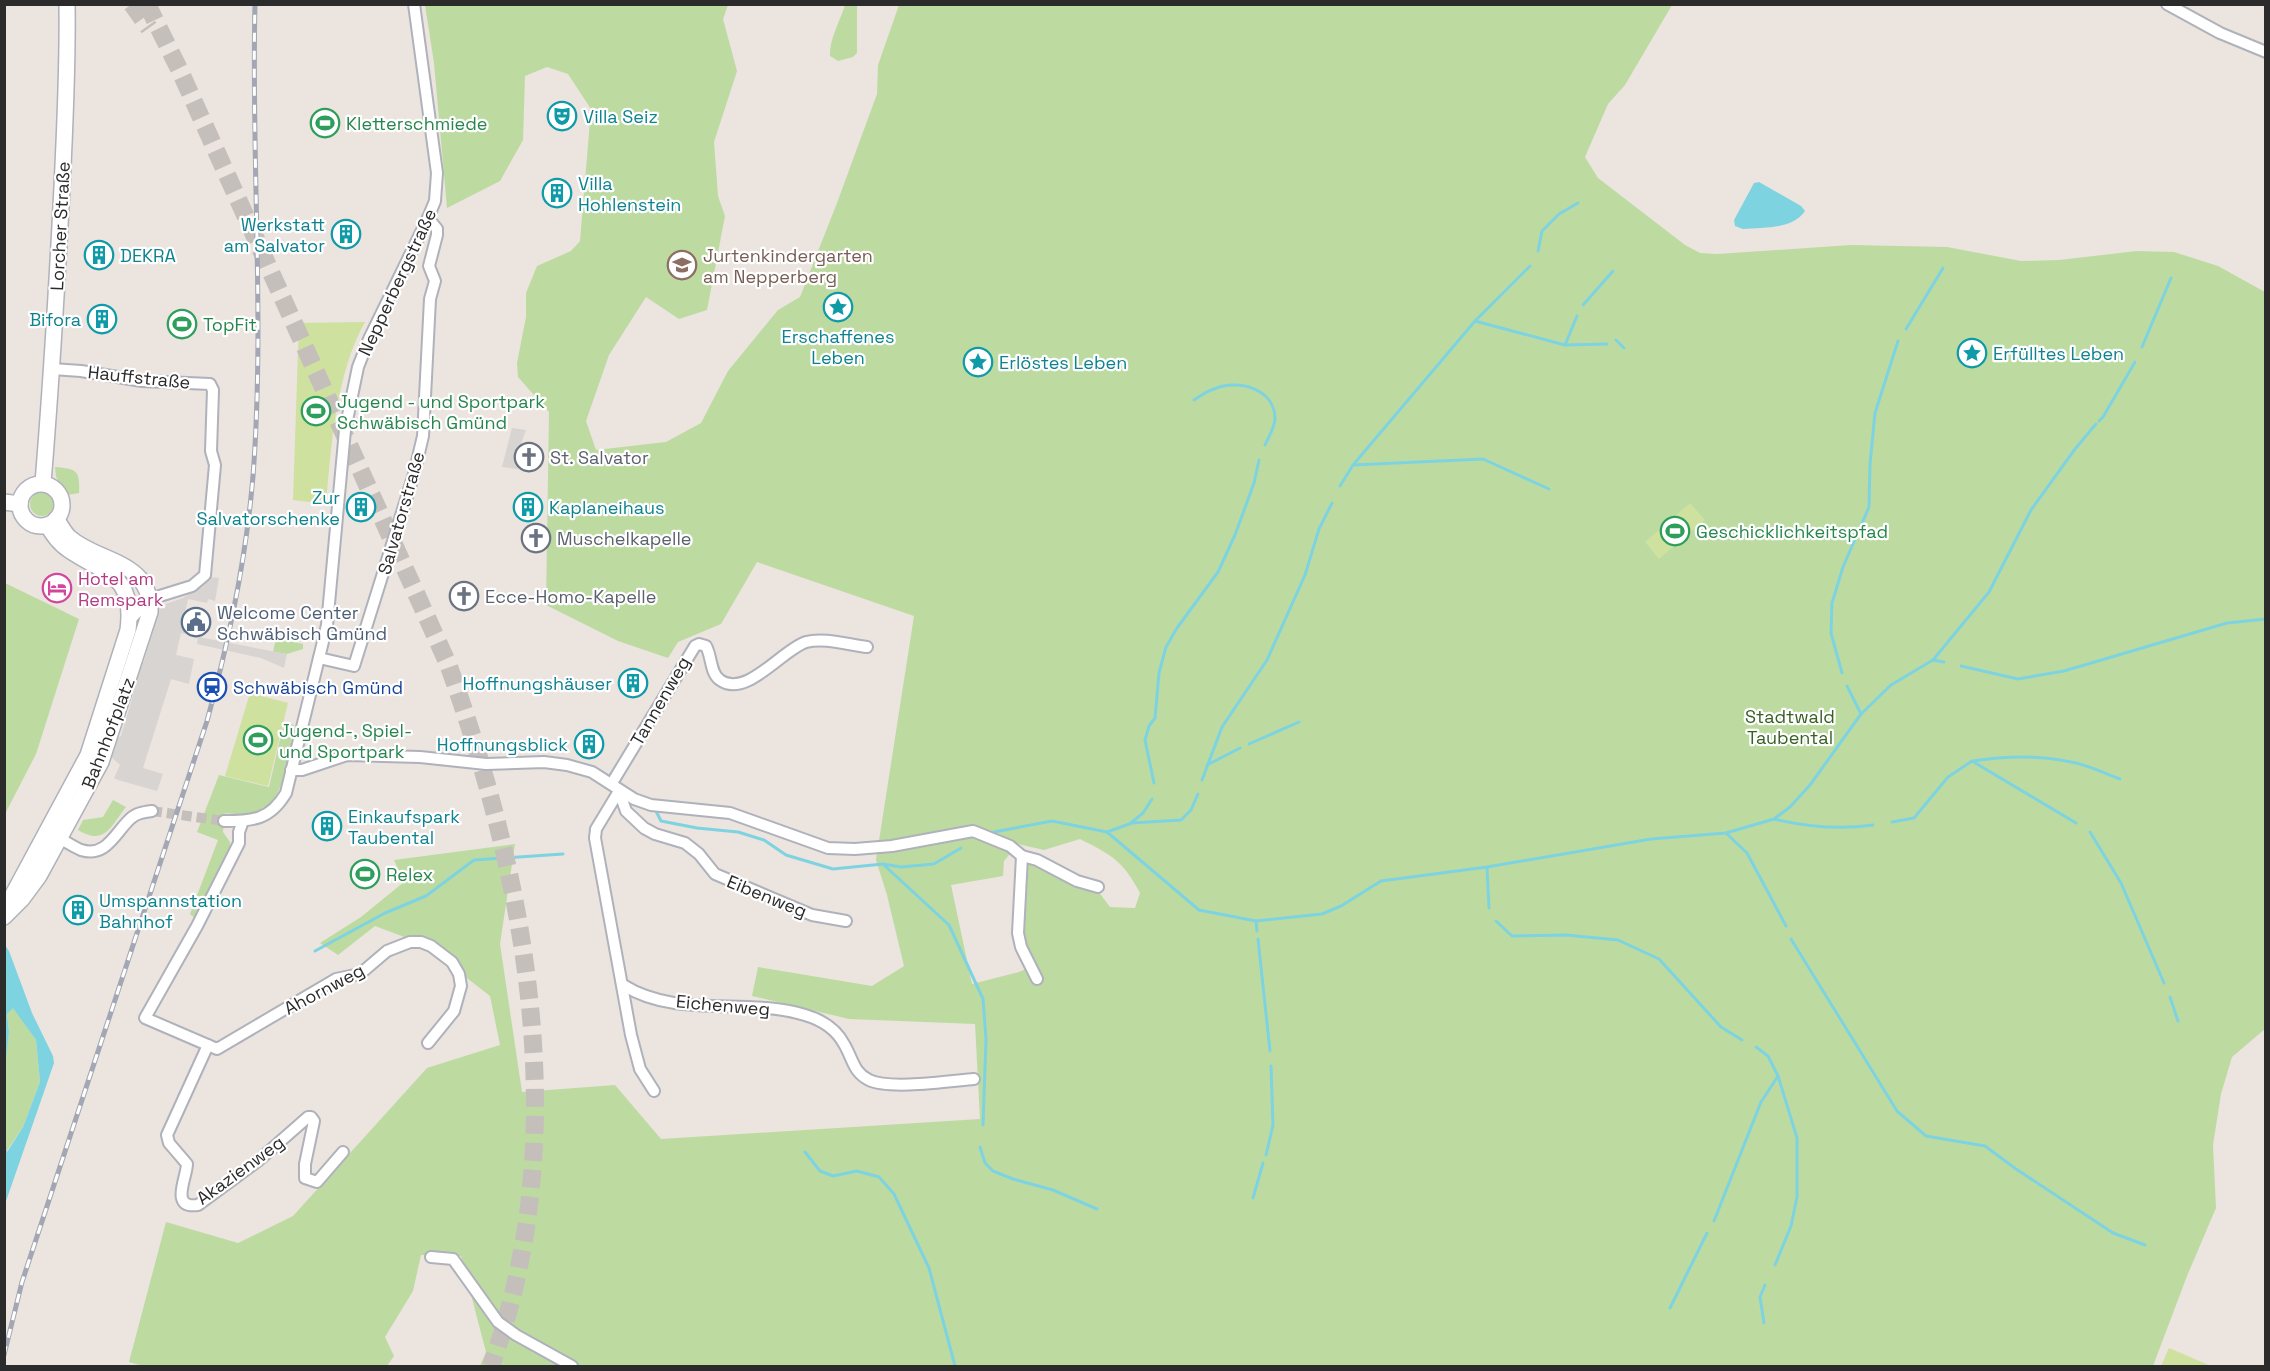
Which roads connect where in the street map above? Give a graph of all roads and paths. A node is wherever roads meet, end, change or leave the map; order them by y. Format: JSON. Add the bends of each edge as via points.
{"nodes":[{"id":1,"x":68,"y":4,"type":"edge"},
{"id":2,"x":414,"y":4,"type":"edge"},
{"id":3,"x":2167,"y":4,"type":"edge"},
{"id":4,"x":2265,"y":52,"type":"edge"},
{"id":5,"x":428,"y":218,"type":"junction"},
{"id":6,"x":52,"y":369,"type":"junction"},
{"id":7,"x":43,"y":483,"type":"junction"},
{"id":8,"x":12,"y":503,"type":"edge"},
{"id":9,"x":52,"y":522,"type":"junction"},
{"id":10,"x":150,"y":599,"type":"junction"},
{"id":11,"x":129,"y":621,"type":"junction"},
{"id":12,"x":867,"y":647,"type":"dead end"},
{"id":13,"x":319,"y":658,"type":"junction"},
{"id":14,"x":291,"y":770,"type":"junction"},
{"id":15,"x":616,"y":787,"type":"junction"},
{"id":16,"x":152,"y":811,"type":"tunnel mouth"},
{"id":17,"x":224,"y":821,"type":"tunnel mouth"},
{"id":18,"x":243,"y":821,"type":"junction"},
{"id":19,"x":60,"y":839,"type":"junction"},
{"id":20,"x":1022,"y":856,"type":"junction"},
{"id":21,"x":1098,"y":887,"type":"dead end"},
{"id":22,"x":4,"y":911,"type":"edge"},
{"id":23,"x":4,"y":917,"type":"edge"},
{"id":24,"x":846,"y":921,"type":"dead end"},
{"id":25,"x":1037,"y":979,"type":"dead end"},
{"id":26,"x":623,"y":985,"type":"junction"},
{"id":27,"x":428,"y":1043,"type":"dead end"},
{"id":28,"x":208,"y":1045,"type":"junction"},
{"id":29,"x":974,"y":1079,"type":"dead end"},
{"id":30,"x":654,"y":1091,"type":"dead end"},
{"id":31,"x":343,"y":1152,"type":"dead end"},
{"id":32,"x":430,"y":1257,"type":"dead end"},
{"id":33,"x":572,"y":1366,"type":"edge"}],
"edges":[{"from":1,"to":6,"type":"main road","name":"Lorcher Straße"},
{"from":2,"to":5,"type":"street","name":"Nepperbergstraße","via":[[437,180]]},
{"from":3,"to":4,"type":"street"},
{"from":5,"to":13,"type":"street","name":"Nepperbergstraße","via":[[358,367],[345,430],[331,598]]},
{"from":5,"to":13,"type":"street","name":"Salvatorstraße","via":[[437,229],[429,266],[435,281],[430,299],[423,436],[414,474],[354,666]]},
{"from":6,"to":7,"type":"main road","name":"Lorcher Straße"},
{"from":6,"to":10,"type":"street","name":"Hauffstraße","via":[[142,381],[210,384],[213,390],[215,465],[205,575],[192,586]]},
{"from":7,"to":8,"type":"main road","via":[[29,487]]},
{"from":7,"to":9,"type":"main road","via":[[60,495],[62,507]]},
{"from":8,"to":9,"type":"main road","via":[[27,521],[36,525]]},
{"from":9,"to":10,"type":"main road","via":[[75,541],[138,576]]},
{"from":9,"to":11,"type":"main road","name":"Bahnhofplatz","via":[[57,540],[117,579],[124,590]]},
{"from":10,"to":11,"type":"street","name":"Bahnhofplatz"},
{"from":10,"to":19,"type":"main road","name":"Bahnhofplatz","via":[[148,624],[107,746]]},
{"from":11,"to":22,"type":"main road","name":"Bahnhofplatz","via":[[88,755]]},
{"from":12,"to":15,"type":"street","name":"Tannenweg","via":[[807,642],[795,646],[753,679],[729,684],[714,673],[706,646],[695,646]]},
{"from":13,"to":14,"type":"street","name":"Nepperbergstraße"},
{"from":14,"to":15,"type":"street","via":[[347,755],[486,764],[544,762],[592,772]]},
{"from":14,"to":18,"type":"street","name":"Nepperbergstraße","via":[[278,807],[265,816]]},
{"from":15,"to":20,"type":"street","via":[[651,805],[730,813],[818,845],[842,849],[892,846],[973,831],[1010,846]]},
{"from":15,"to":24,"type":"street","name":"Eibenweg","via":[[626,811],[644,828],[685,843],[715,874],[812,915]]},
{"from":15,"to":26,"type":"street","via":[[595,838]]},
{"from":16,"to":19,"type":"street","via":[[131,818],[102,849],[81,850]]},
{"from":17,"to":18,"type":"street","name":"Nepperbergstraße"},
{"from":18,"to":28,"type":"street","via":[[239,843],[145,1018]]},
{"from":19,"to":23,"type":"main road","name":"Bahnhofplatz","via":[[33,885]]},
{"from":20,"to":21,"type":"street"},
{"from":20,"to":25,"type":"street","via":[[1018,933]]},
{"from":26,"to":29,"type":"street","name":"Eichenweg","via":[[637,994],[696,1006],[764,1006],[805,1015],[837,1033],[854,1069],[884,1085]]},
{"from":26,"to":30,"type":"street","via":[[640,1069]]},
{"from":27,"to":28,"type":"street","name":"Ahornweg","via":[[454,1011],[461,986],[459,974],[452,962],[432,946],[410,942],[387,951],[360,974],[336,979],[217,1049]]},
{"from":28,"to":31,"type":"street","name":"Akazienweg","via":[[167,1135],[188,1167],[181,1193],[183,1200],[198,1205],[308,1117],[314,1121],[305,1178],[317,1182]]},
{"from":32,"to":33,"type":"street","via":[[453,1259],[498,1322]]}]}
